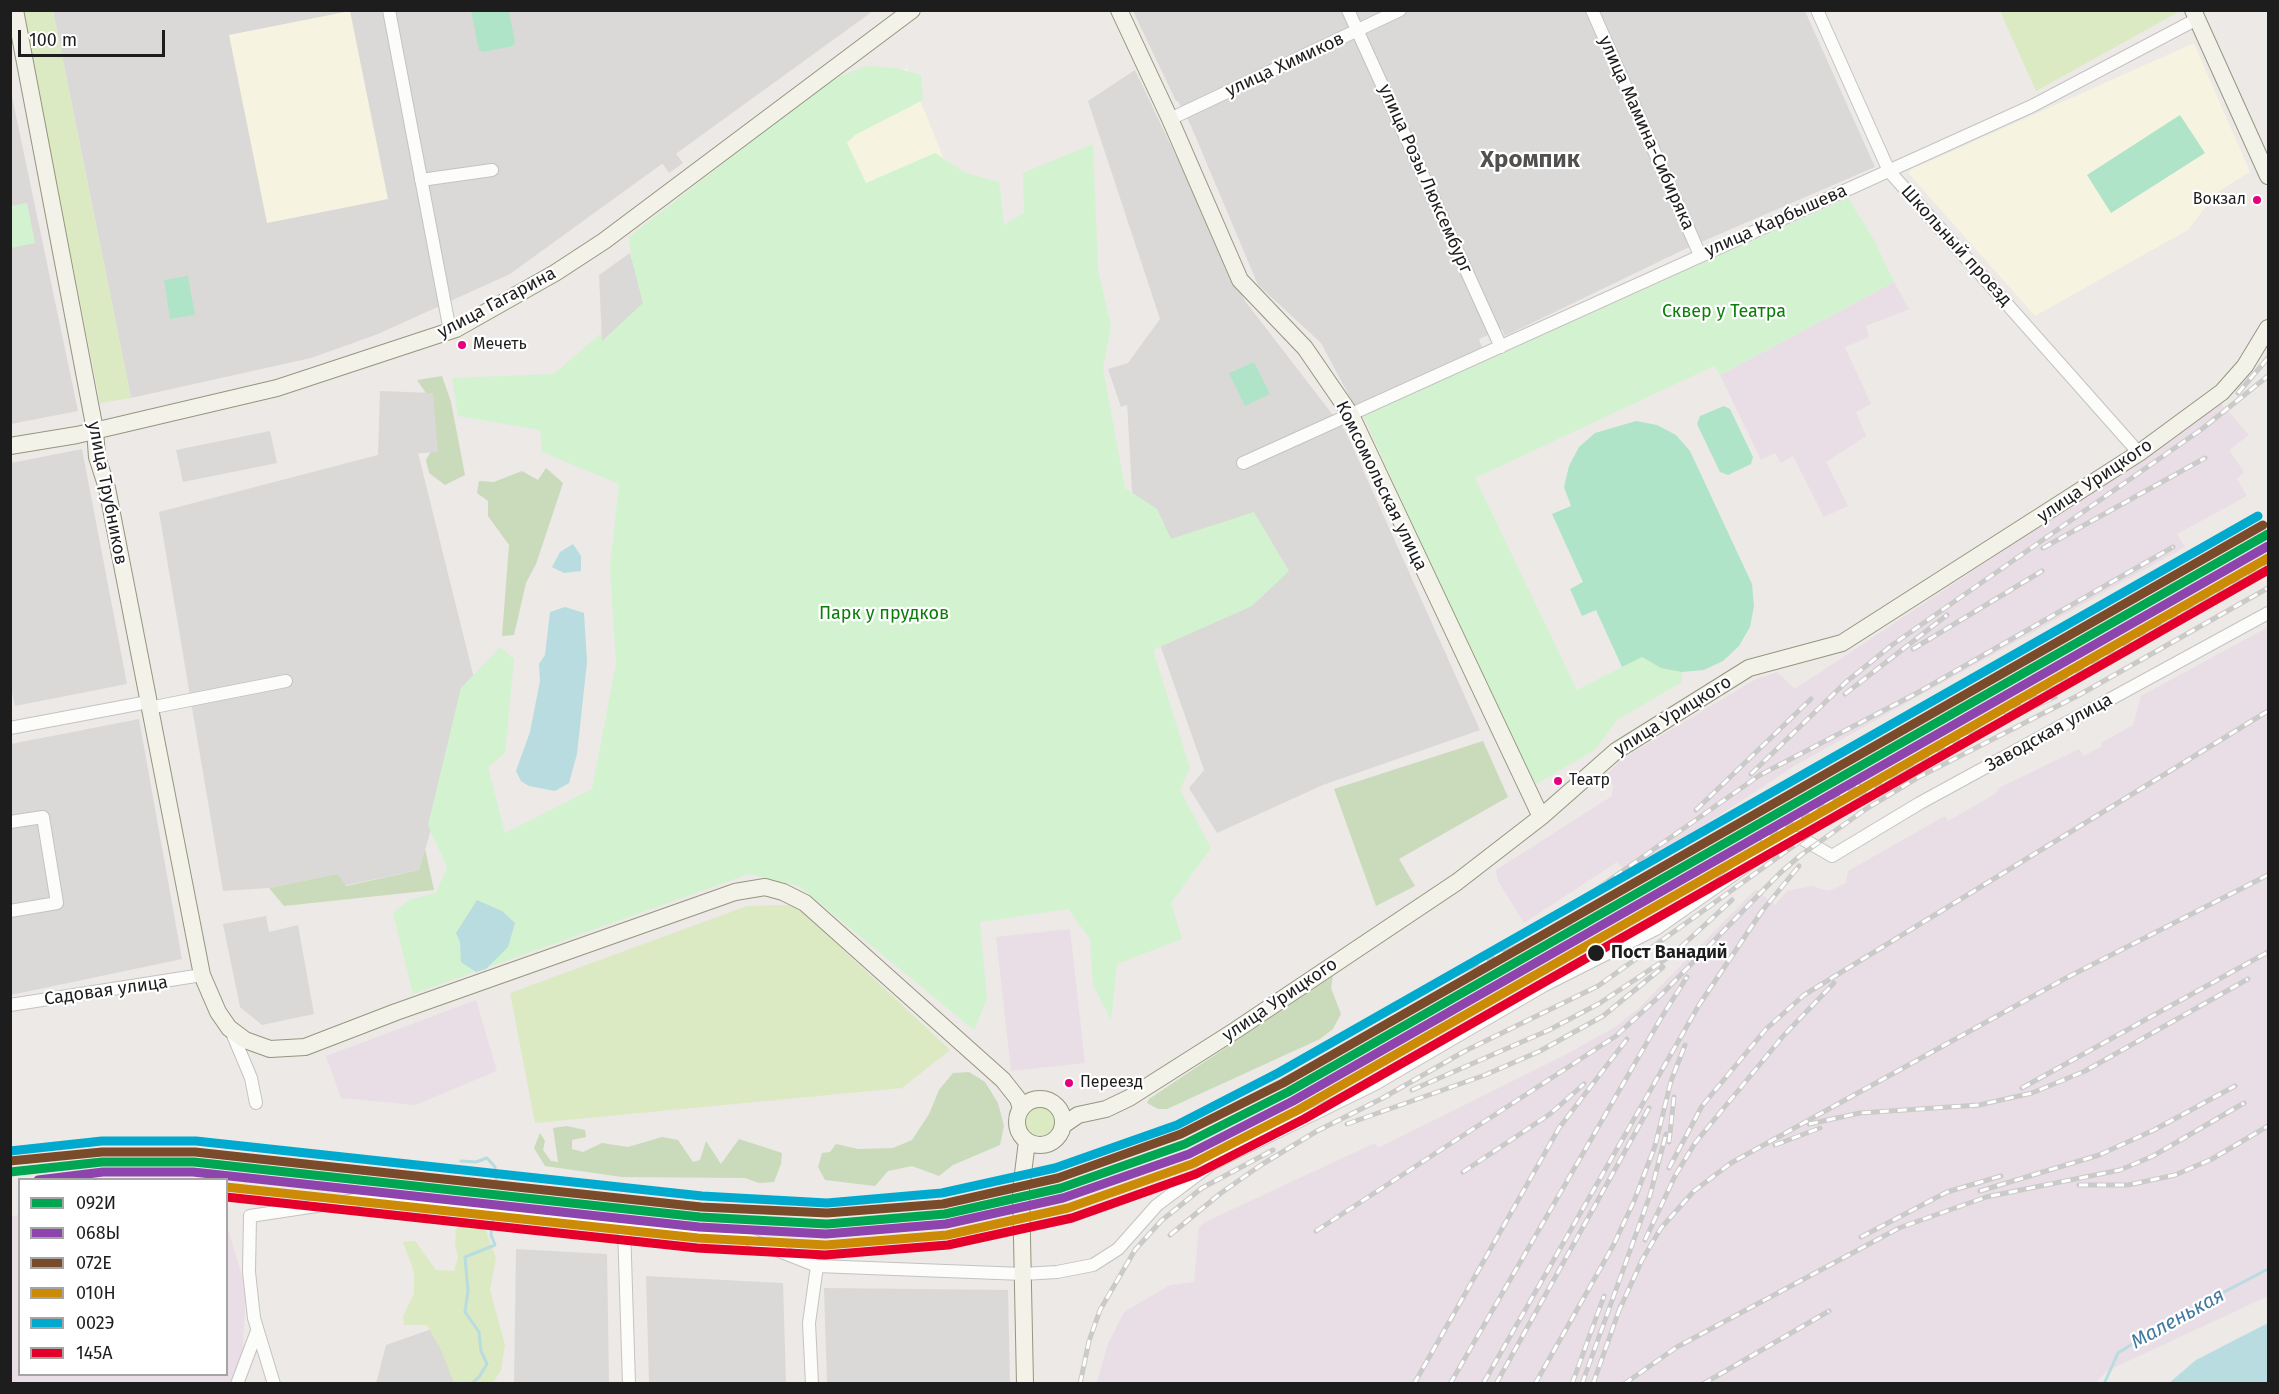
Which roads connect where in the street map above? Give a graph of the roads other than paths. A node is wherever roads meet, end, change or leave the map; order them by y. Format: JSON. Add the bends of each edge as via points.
{"nodes":[{"id":1,"x":389,"y":10,"type":"edge"},
{"id":2,"x":912,"y":10,"type":"edge"},
{"id":3,"x":1119,"y":10,"type":"edge"},
{"id":4,"x":1348,"y":10,"type":"edge"},
{"id":5,"x":1400,"y":10,"type":"edge"},
{"id":6,"x":1592,"y":10,"type":"edge"},
{"id":7,"x":1817,"y":10,"type":"edge"},
{"id":8,"x":14,"y":12,"type":"edge"},
{"id":9,"x":2195,"y":15,"type":"edge"},
{"id":10,"x":1358,"y":30,"type":"junction"},
{"id":11,"x":1170,"y":119,"type":"junction"},
{"id":12,"x":2264,"y":154,"type":"edge"},
{"id":13,"x":492,"y":170,"type":"dead end"},
{"id":14,"x":1888,"y":171,"type":"junction"},
{"id":15,"x":2268,"y":176,"type":"edge"},
{"id":16,"x":422,"y":180,"type":"junction"},
{"id":17,"x":1700,"y":255,"type":"junction"},
{"id":18,"x":2268,"y":328,"type":"edge"},
{"id":19,"x":450,"y":331,"type":"junction"},
{"id":20,"x":1501,"y":347,"type":"junction"},
{"id":21,"x":1351,"y":415,"type":"junction"},
{"id":22,"x":95,"y":430,"type":"junction"},
{"id":23,"x":10,"y":446,"type":"edge"},
{"id":24,"x":2139,"y":453,"type":"junction"},
{"id":25,"x":1243,"y":463,"type":"dead end"},
{"id":26,"x":2268,"y":613,"type":"edge"},
{"id":27,"x":286,"y":681,"type":"dead end"},
{"id":28,"x":148,"y":705,"type":"junction"},
{"id":29,"x":11,"y":726,"type":"edge"},
{"id":30,"x":1541,"y":817,"type":"junction"},
{"id":31,"x":10,"y":822,"type":"edge"},
{"id":32,"x":10,"y":911,"type":"edge"},
{"id":33,"x":202,"y":975,"type":"junction"},
{"id":34,"x":10,"y":1005,"type":"edge"},
{"id":35,"x":229,"y":1028,"type":"junction"},
{"id":36,"x":1023,"y":1103,"type":"junction"},
{"id":37,"x":256,"y":1104,"type":"dead end"},
{"id":38,"x":1068,"y":1117,"type":"junction"},
{"id":39,"x":1029,"y":1146,"type":"junction"},
{"id":40,"x":624,"y":1226,"type":"junction"},
{"id":41,"x":818,"y":1266,"type":"junction"},
{"id":42,"x":1023,"y":1275,"type":"junction"},
{"id":43,"x":257,"y":1332,"type":"junction"},
{"id":44,"x":237,"y":1383,"type":"edge"},
{"id":45,"x":274,"y":1383,"type":"edge"},
{"id":46,"x":629,"y":1383,"type":"edge"},
{"id":47,"x":812,"y":1383,"type":"edge"},
{"id":48,"x":1025,"y":1383,"type":"edge"}],
"edges":[{"from":1,"to":16,"type":"street"},
{"from":2,"to":19,"type":"street","name":"улица Гагарина","via":[[604,241]]},
{"from":3,"to":11,"type":"street","name":"Комсомольская улица"},
{"from":4,"to":10,"type":"street","name":"улица Розы Люксембург"},
{"from":5,"to":10,"type":"street","name":"улица Химиков"},
{"from":6,"to":17,"type":"street","name":"улица Мамина-Сибиряка"},
{"from":7,"to":14,"type":"street","name":"Школьный проезд"},
{"from":8,"to":22,"type":"street","name":"улица Трубников"},
{"from":9,"to":12,"type":"street"},
{"from":9,"to":14,"type":"street","name":"улица Карбышева","via":[[2047,99]]},
{"from":10,"to":11,"type":"street","name":"улица Химиков"},
{"from":10,"to":20,"type":"street","name":"улица Розы Люксембург"},
{"from":11,"to":21,"type":"street","name":"Комсомольская улица","via":[[1240,280],[1305,348]]},
{"from":12,"to":15,"type":"street"},
{"from":13,"to":16,"type":"street"},
{"from":14,"to":17,"type":"street","name":"улица Карбышева"},
{"from":14,"to":24,"type":"street","name":"Школьный проезд"},
{"from":16,"to":19,"type":"street"},
{"from":17,"to":20,"type":"street","name":"улица Карбышева"},
{"from":18,"to":24,"type":"street","name":"улица Урицкого","via":[[2245,366],[2222,392]]},
{"from":19,"to":22,"type":"street","name":"улица Гагарина","via":[[287,385]]},
{"from":20,"to":21,"type":"street","name":"улица Карбышева"},
{"from":21,"to":25,"type":"street","name":"улица Карбышева"},
{"from":21,"to":30,"type":"street","name":"Комсомольская улица"},
{"from":22,"to":23,"type":"street","name":"улица Гагарина"},
{"from":22,"to":28,"type":"street","name":"улица Трубников","via":[[97,457]]},
{"from":24,"to":30,"type":"street","name":"улица Урицкого","via":[[1842,643],[1749,668],[1616,751]]},
{"from":26,"to":42,"type":"street","name":"Заводская улица","via":[[1920,803],[1832,856],[1801,838],[1777,844],[1656,929],[1543,986],[1375,1084],[1212,1164],[1157,1205],[1118,1249],[1102,1261],[1070,1270]]},
{"from":27,"to":28,"type":"street"},
{"from":28,"to":29,"type":"street"},
{"from":28,"to":33,"type":"street","name":"улица Трубников"},
{"from":30,"to":38,"type":"street","name":"улица Урицкого","via":[[1481,865],[1208,1048],[1129,1098],[1106,1109]]},
{"from":31,"to":32,"type":"street","via":[[43,817],[57,903]]},
{"from":33,"to":34,"type":"street","name":"Садовая улица"},
{"from":33,"to":35,"type":"street","name":"улица Трубников"},
{"from":35,"to":36,"type":"street","via":[[245,1040],[270,1049],[305,1047],[735,892],[765,887],[806,903],[979,1058]]},
{"from":35,"to":37,"type":"street","via":[[251,1078]]},
{"from":36,"to":38,"type":"street","via":[[1047,1100]]},
{"from":36,"to":39,"type":"street","via":[[1017,1128]]},
{"from":38,"to":39,"type":"street","via":[[1063,1132],[1052,1142]]},
{"from":39,"to":42,"type":"street","via":[[1021,1190]]},
{"from":40,"to":41,"type":"street","via":[[736,1234]]},
{"from":40,"to":43,"type":"street","via":[[376,1197],[250,1216],[249,1272]]},
{"from":40,"to":46,"type":"street"},
{"from":41,"to":42,"type":"street"},
{"from":41,"to":47,"type":"street","via":[[809,1323]]},
{"from":42,"to":48,"type":"street"},
{"from":43,"to":44,"type":"street"},
{"from":43,"to":45,"type":"street"}]}
